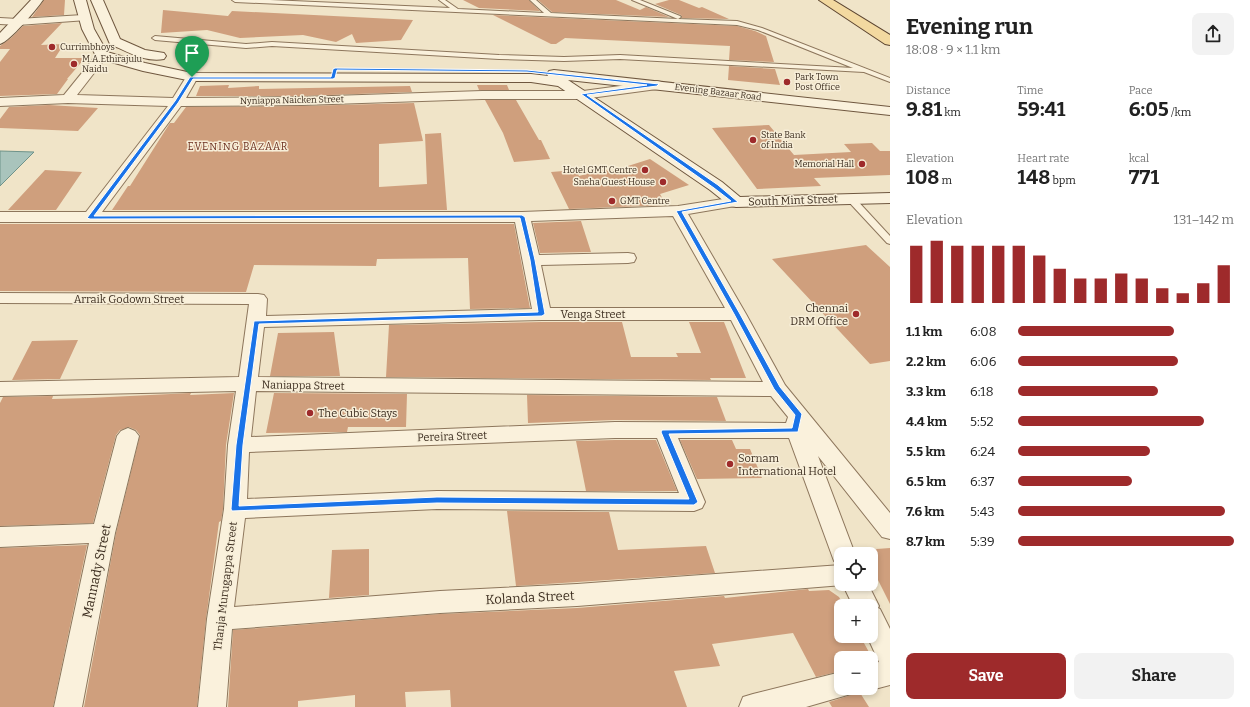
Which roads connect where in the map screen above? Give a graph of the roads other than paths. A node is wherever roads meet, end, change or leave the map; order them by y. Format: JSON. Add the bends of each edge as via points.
{"nodes":[{"id":1,"x":37,"y":0,"type":"edge"},
{"id":2,"x":80,"y":0,"type":"edge"},
{"id":3,"x":97,"y":0,"type":"edge"},
{"id":4,"x":235,"y":0,"type":"edge"},
{"id":5,"x":442,"y":0,"type":"edge"},
{"id":6,"x":533,"y":0,"type":"edge"},
{"id":7,"x":635,"y":0,"type":"edge"},
{"id":8,"x":825,"y":0,"type":"edge"},
{"id":9,"x":456,"y":10,"type":"junction"},
{"id":10,"x":549,"y":14,"type":"junction"},
{"id":11,"x":83,"y":18,"type":"junction"},
{"id":12,"x":683,"y":20,"type":"junction"},
{"id":13,"x":0,"y":21,"type":"edge"},
{"id":14,"x":18,"y":22,"type":"junction"},
{"id":15,"x":155,"y":38,"type":"dead end"},
{"id":16,"x":0,"y":40,"type":"edge"},
{"id":17,"x":890,"y":41,"type":"edge"},
{"id":18,"x":102,"y":55,"type":"junction"},
{"id":19,"x":172,"y":59,"type":"dead end"},
{"id":20,"x":202,"y":64,"type":"dead end"},
{"id":21,"x":864,"y":70,"type":"junction"},
{"id":22,"x":334,"y":74,"type":"junction"},
{"id":23,"x":192,"y":77,"type":"junction"},
{"id":24,"x":890,"y":80,"type":"edge"},
{"id":25,"x":657,"y":85,"type":"junction"},
{"id":26,"x":583,"y":94,"type":"junction"},
{"id":27,"x":68,"y":99,"type":"junction"},
{"id":28,"x":0,"y":102,"type":"edge"},
{"id":29,"x":177,"y":102,"type":"junction"},
{"id":30,"x":890,"y":111,"type":"edge"},
{"id":31,"x":850,"y":198,"type":"junction"},
{"id":32,"x":890,"y":198,"type":"edge"},
{"id":33,"x":736,"y":202,"type":"junction"},
{"id":34,"x":678,"y":211,"type":"junction"},
{"id":35,"x":0,"y":217,"type":"edge"},
{"id":36,"x":522,"y":217,"type":"junction"},
{"id":37,"x":90,"y":218,"type":"junction"},
{"id":38,"x":890,"y":241,"type":"edge"},
{"id":39,"x":628,"y":258,"type":"dead end"},
{"id":40,"x":532,"y":260,"type":"junction"},
{"id":41,"x":0,"y":298,"type":"edge"},
{"id":42,"x":258,"y":299,"type":"joint"},
{"id":43,"x":542,"y":314,"type":"junction"},
{"id":44,"x":737,"y":314,"type":"junction"},
{"id":45,"x":256,"y":322,"type":"junction"},
{"id":46,"x":247,"y":384,"type":"junction"},
{"id":47,"x":0,"y":388,"type":"edge"},
{"id":48,"x":777,"y":389,"type":"junction"},
{"id":49,"x":797,"y":422,"type":"junction"},
{"id":50,"x":664,"y":432,"type":"junction"},
{"id":51,"x":128,"y":436,"type":"dead end"},
{"id":52,"x":239,"y":445,"type":"junction"},
{"id":53,"x":235,"y":509,"type":"junction"},
{"id":54,"x":890,"y":530,"type":"edge"},
{"id":55,"x":103,"y":533,"type":"junction"},
{"id":56,"x":0,"y":537,"type":"edge"},
{"id":57,"x":840,"y":547,"type":"edge"},
{"id":58,"x":834,"y":576,"type":"edge"},
{"id":59,"x":220,"y":619,"type":"junction"},
{"id":60,"x":878,"y":631,"type":"edge"},
{"id":61,"x":890,"y":656,"type":"edge"},
{"id":62,"x":890,"y":672,"type":"edge"},
{"id":63,"x":878,"y":675,"type":"edge"},
{"id":64,"x":834,"y":686,"type":"edge"},
{"id":65,"x":68,"y":707,"type":"edge"},
{"id":66,"x":212,"y":707,"type":"edge"},
{"id":67,"x":753,"y":707,"type":"edge"}],
"edges":[{"from":1,"to":14,"type":"main road"},
{"from":2,"to":11,"type":"main road"},
{"from":3,"to":19,"type":"main road","via":[[115,41],[142,53]]},
{"from":4,"to":9,"type":"lane"},
{"from":5,"to":9,"type":"lane"},
{"from":6,"to":10,"type":"lane"},
{"from":7,"to":12,"type":"lane"},
{"from":8,"to":17,"type":"main road"},
{"from":9,"to":10,"type":"lane"},
{"from":10,"to":12,"type":"lane"},
{"from":11,"to":14,"type":"street"},
{"from":11,"to":18,"type":"main road","via":[[92,40]]},
{"from":12,"to":21,"type":"lane","via":[[737,24],[760,29]]},
{"from":13,"to":14,"type":"street"},
{"from":14,"to":16,"type":"main road"},
{"from":15,"to":21,"type":"lane","via":[[246,46],[272,44],[542,58],[620,57]]},
{"from":18,"to":23,"type":"main road","name":"Evening Bazaar Road"},
{"from":18,"to":27,"type":"street"},
{"from":20,"to":22,"type":"main road","name":"Evening Bazaar Road"},
{"from":21,"to":24,"type":"lane"},
{"from":22,"to":23,"type":"main road","name":"Evening Bazaar Road"},
{"from":22,"to":25,"type":"main road","name":"Evening Bazaar Road","via":[[527,71]]},
{"from":22,"to":26,"type":"main road","name":"Evening Bazaar Road","via":[[530,78],[562,82]]},
{"from":23,"to":29,"type":"street"},
{"from":25,"to":26,"type":"street","name":"Nyniappa Naicken Street"},
{"from":25,"to":30,"type":"main road","name":"Evening Bazaar Road"},
{"from":26,"to":29,"type":"street","name":"Nyniappa Naicken Street"},
{"from":26,"to":33,"type":"main road"},
{"from":27,"to":28,"type":"street","name":"Nyniappa Naicken Street"},
{"from":27,"to":29,"type":"street","name":"Nyniappa Naicken Street"},
{"from":29,"to":37,"type":"street"},
{"from":31,"to":32,"type":"main road","name":"South Mint Street"},
{"from":31,"to":33,"type":"main road","name":"South Mint Street"},
{"from":31,"to":38,"type":"lane"},
{"from":33,"to":34,"type":"street","name":"South Mint Street"},
{"from":34,"to":36,"type":"street","name":"South Mint Street"},
{"from":34,"to":44,"type":"street"},
{"from":35,"to":37,"type":"street","name":"South Mint Street"},
{"from":36,"to":37,"type":"street","name":"South Mint Street"},
{"from":36,"to":40,"type":"street"},
{"from":39,"to":40,"type":"street"},
{"from":40,"to":43,"type":"street"},
{"from":41,"to":42,"type":"street","name":"Arraik Godown Street"},
{"from":42,"to":45,"type":"street","name":"Thanja Murugappa Street"},
{"from":43,"to":44,"type":"street","name":"Venga Street"},
{"from":43,"to":45,"type":"street","name":"Venga Street"},
{"from":44,"to":48,"type":"street"},
{"from":45,"to":46,"type":"street","name":"Thanja Murugappa Street"},
{"from":46,"to":47,"type":"street","name":"Naniappa Street"},
{"from":46,"to":48,"type":"street","name":"Naniappa Street"},
{"from":46,"to":52,"type":"street","name":"Thanja Murugappa Street"},
{"from":48,"to":49,"type":"street"},
{"from":49,"to":50,"type":"street","name":"Pereira Street"},
{"from":49,"to":54,"type":"street","via":[[821,445]]},
{"from":49,"to":57,"type":"street"},
{"from":50,"to":52,"type":"street","name":"Pereira Street","via":[[616,430]]},
{"from":50,"to":53,"type":"street","via":[[694,502],[437,500]]},
{"from":51,"to":55,"type":"street","name":"Mannady Street"},
{"from":52,"to":53,"type":"street","name":"Thanja Murugappa Street"},
{"from":53,"to":59,"type":"street","name":"Thanja Murugappa Street"},
{"from":55,"to":56,"type":"street"},
{"from":55,"to":65,"type":"street","name":"Mannady Street"},
{"from":58,"to":59,"type":"street","name":"Kolanda Street"},
{"from":59,"to":66,"type":"street","name":"Thanja Murugappa Street"},
{"from":60,"to":61,"type":"street"},
{"from":62,"to":63,"type":"street"},
{"from":64,"to":67,"type":"street"}]}
